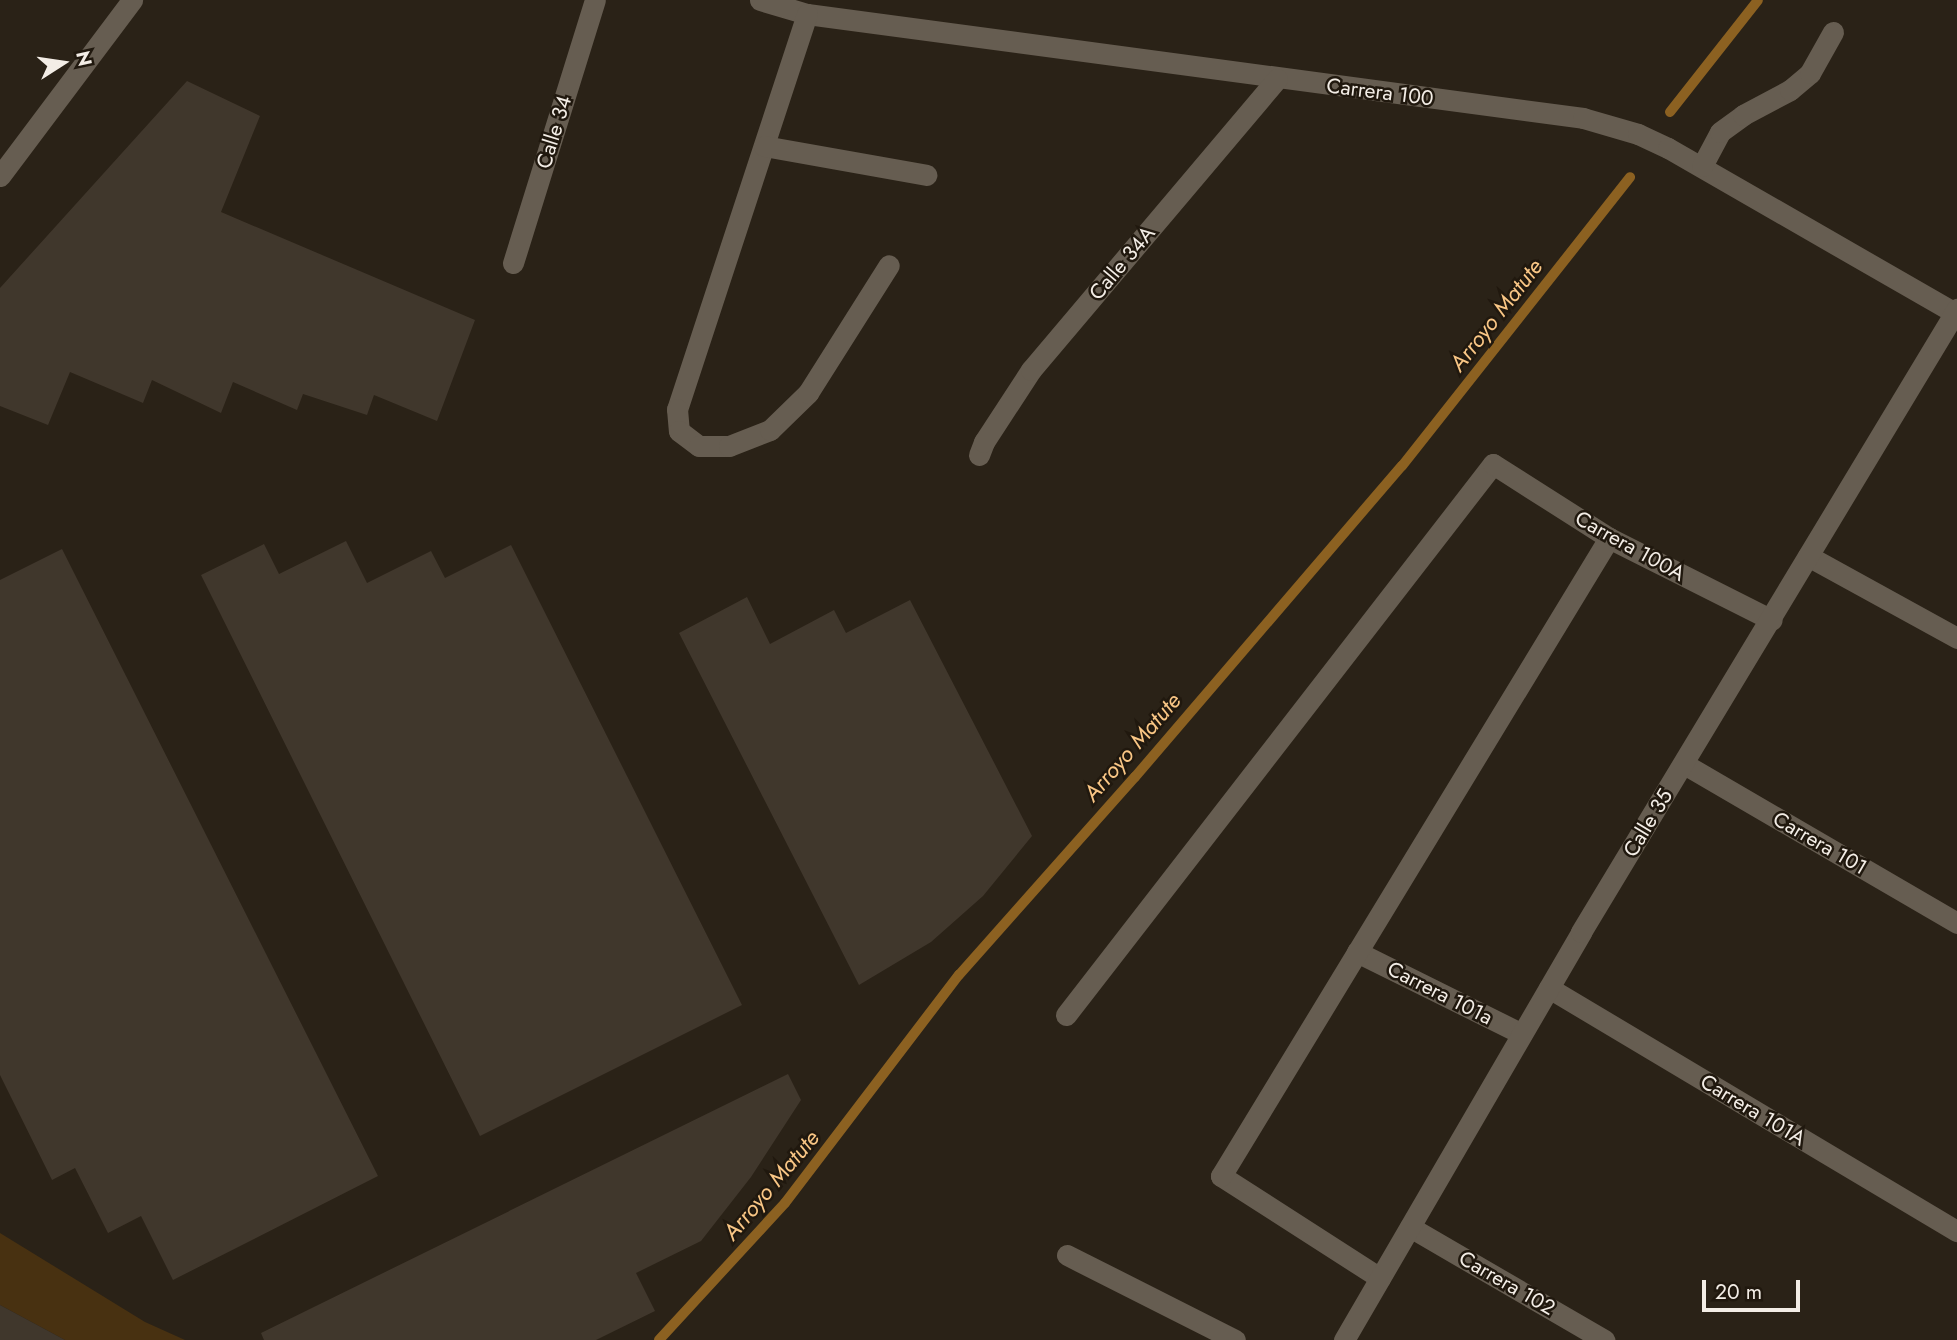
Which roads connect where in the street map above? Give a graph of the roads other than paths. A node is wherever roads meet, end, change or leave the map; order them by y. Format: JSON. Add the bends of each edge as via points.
{"nodes":[{"id":1,"x":132,"y":0,"type":"edge"},
{"id":2,"x":595,"y":0,"type":"edge"},
{"id":3,"x":760,"y":0,"type":"edge"},
{"id":4,"x":807,"y":15,"type":"junction"},
{"id":5,"x":1833,"y":33,"type":"dead end"},
{"id":6,"x":1277,"y":79,"type":"junction"},
{"id":7,"x":764,"y":146,"type":"junction"},
{"id":8,"x":1702,"y":166,"type":"junction"},
{"id":9,"x":926,"y":175,"type":"dead end"},
{"id":10,"x":0,"y":176,"type":"edge"},
{"id":11,"x":513,"y":263,"type":"dead end"},
{"id":12,"x":889,"y":265,"type":"dead end"},
{"id":13,"x":1956,"y":312,"type":"edge"},
{"id":14,"x":979,"y":455,"type":"dead end"},
{"id":15,"x":1609,"y":538,"type":"junction"},
{"id":16,"x":1808,"y":556,"type":"junction"},
{"id":17,"x":1772,"y":620,"type":"junction"},
{"id":18,"x":1957,"y":638,"type":"edge"},
{"id":19,"x":1684,"y":764,"type":"junction"},
{"id":20,"x":1957,"y":923,"type":"edge"},
{"id":21,"x":1357,"y":952,"type":"junction"},
{"id":22,"x":1549,"y":988,"type":"junction"},
{"id":23,"x":1066,"y":1015,"type":"dead end"},
{"id":24,"x":1522,"y":1034,"type":"junction"},
{"id":25,"x":1410,"y":1227,"type":"junction"},
{"id":26,"x":1957,"y":1231,"type":"edge"},
{"id":27,"x":1067,"y":1255,"type":"dead end"},
{"id":28,"x":1380,"y":1278,"type":"junction"},
{"id":29,"x":1569,"y":1331,"type":"edge"},
{"id":30,"x":1235,"y":1340,"type":"edge"},
{"id":31,"x":1343,"y":1340,"type":"edge"},
{"id":32,"x":1604,"y":1340,"type":"edge"}],
"edges":[{"from":1,"to":10,"type":"street"},
{"from":2,"to":11,"type":"street","name":"Calle 34"},
{"from":3,"to":4,"type":"street","name":"Carrera 100"},
{"from":4,"to":6,"type":"street","name":"Carrera 100"},
{"from":4,"to":7,"type":"street"},
{"from":5,"to":8,"type":"street","via":[[1810,73],[1720,132]]},
{"from":6,"to":8,"type":"street","name":"Carrera 100","via":[[1583,118],[1638,134]]},
{"from":6,"to":14,"type":"street","name":"Calle 34A","via":[[1031,370]]},
{"from":7,"to":9,"type":"street"},
{"from":7,"to":12,"type":"street","via":[[677,409],[679,431],[699,446],[729,446],[770,430],[808,393]]},
{"from":8,"to":13,"type":"street","name":"Carrera 100"},
{"from":13,"to":16,"type":"street","name":"Calle 35"},
{"from":15,"to":17,"type":"street","name":"Carrera 100A"},
{"from":15,"to":21,"type":"street"},
{"from":15,"to":23,"type":"street","name":"Carrera 100A","via":[[1493,464]]},
{"from":16,"to":17,"type":"street","name":"Calle 35"},
{"from":16,"to":18,"type":"street"},
{"from":17,"to":19,"type":"street","name":"Calle 35"},
{"from":19,"to":20,"type":"street","name":"Carrera 101"},
{"from":19,"to":22,"type":"street","name":"Calle 35"},
{"from":21,"to":24,"type":"street","name":"Carrera 101a"},
{"from":21,"to":28,"type":"street","via":[[1221,1176]]},
{"from":22,"to":24,"type":"street","name":"Calle 35"},
{"from":22,"to":26,"type":"street","name":"Carrera 101A"},
{"from":24,"to":25,"type":"street","name":"Calle 35"},
{"from":25,"to":28,"type":"street","name":"Calle 35"},
{"from":25,"to":29,"type":"street","name":"Carrera 102"},
{"from":27,"to":30,"type":"street"},
{"from":28,"to":31,"type":"street","name":"Calle 35"},
{"from":29,"to":32,"type":"street","name":"Carrera 102"}]}
